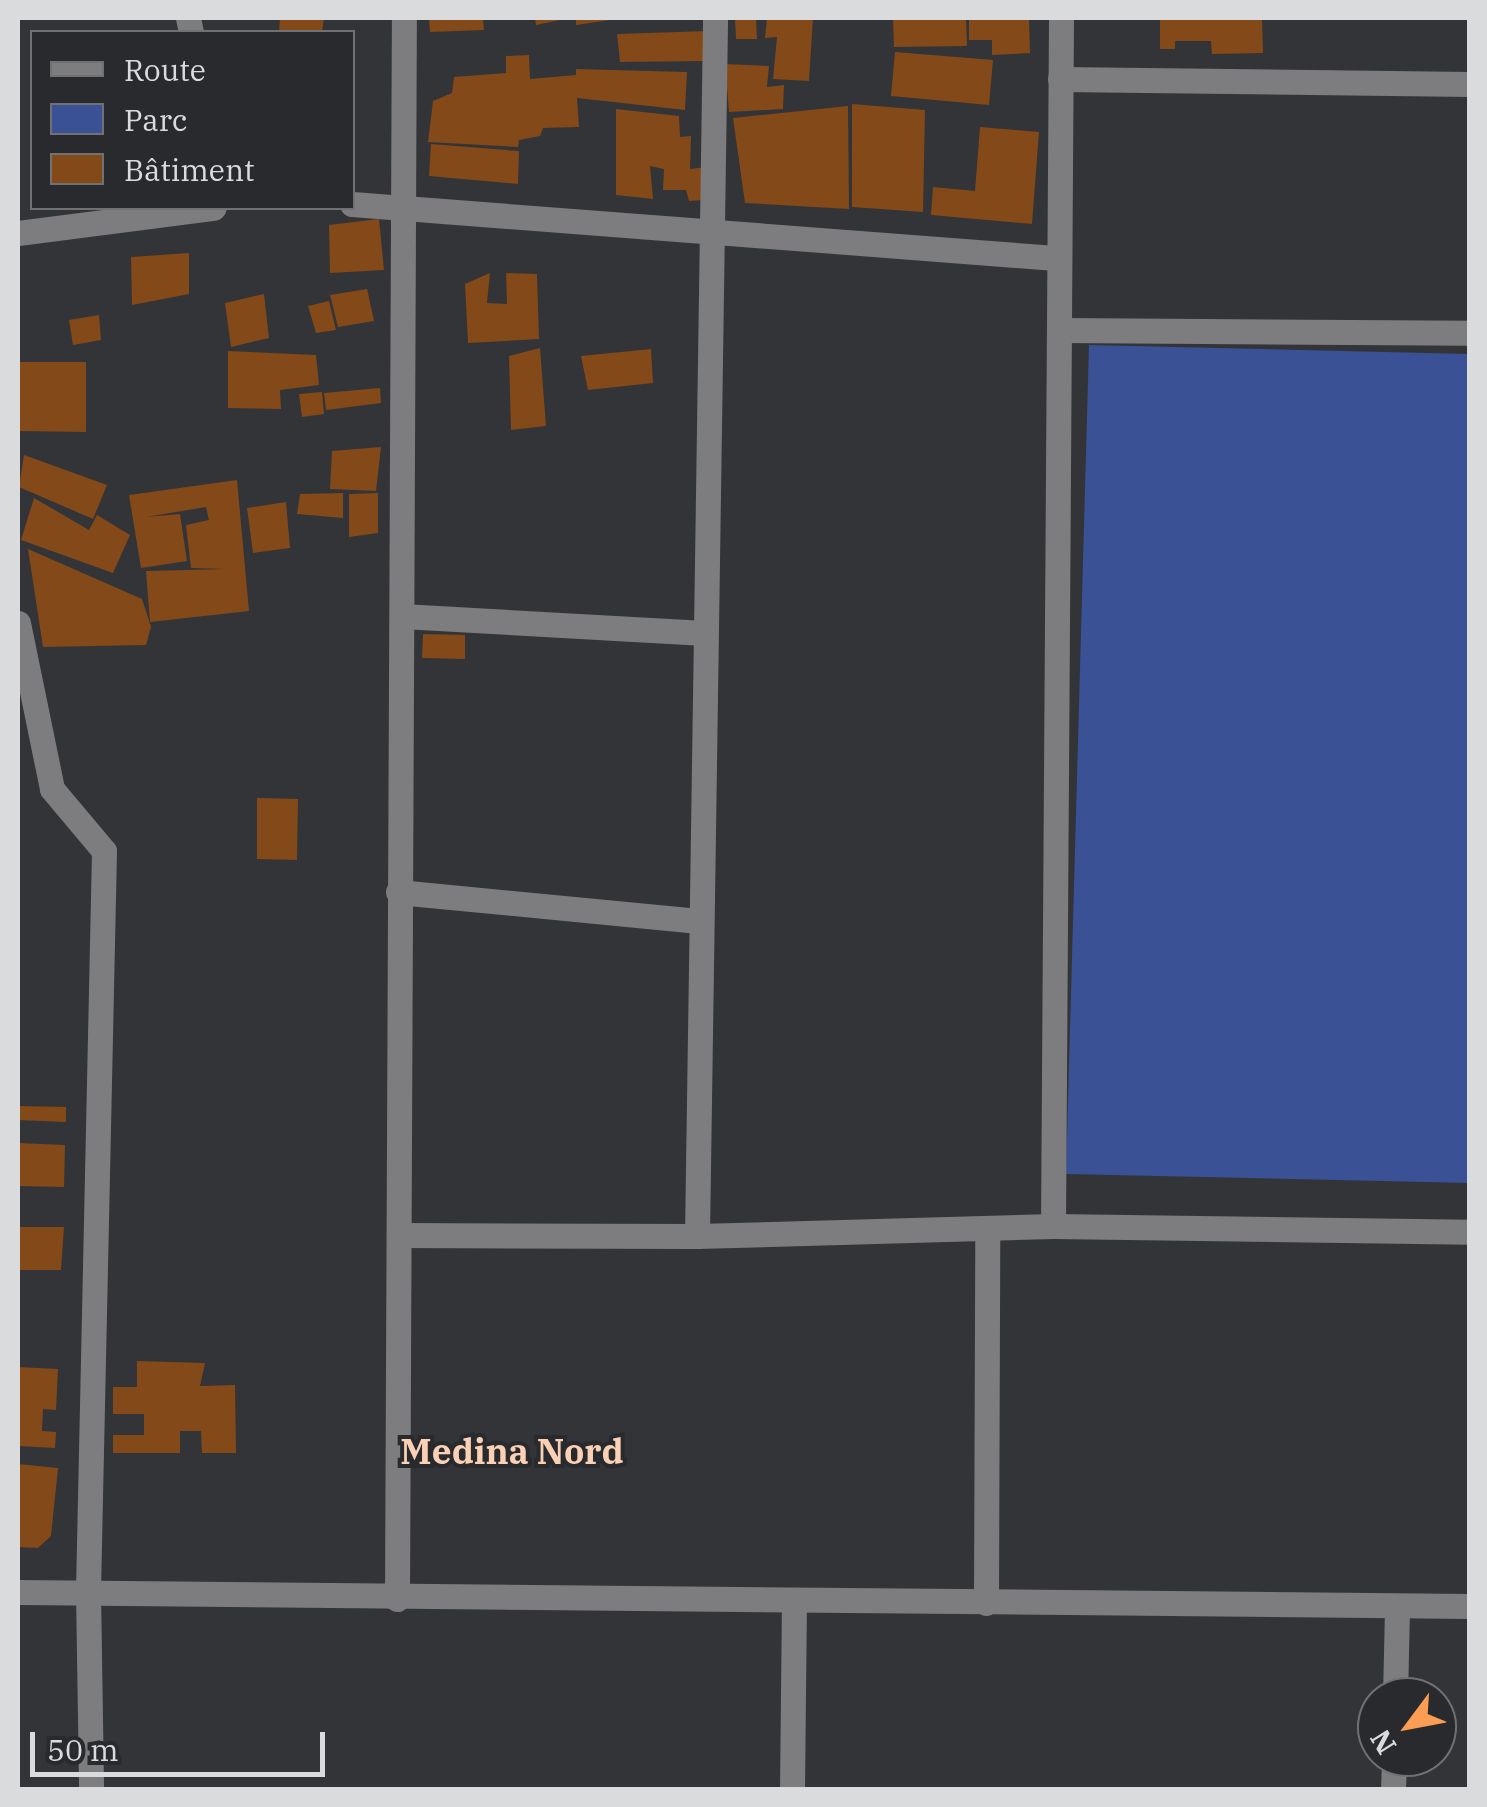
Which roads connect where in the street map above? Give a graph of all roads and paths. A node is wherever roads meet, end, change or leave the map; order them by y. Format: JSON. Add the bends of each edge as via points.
{"nodes":[{"id":1,"x":404,"y":18,"type":"edge"},
{"id":2,"x":715,"y":18,"type":"edge"},
{"id":3,"x":1061,"y":18,"type":"edge"},
{"id":4,"x":1060,"y":79,"type":"junction"},
{"id":5,"x":1470,"y":84,"type":"edge"},
{"id":6,"x":404,"y":203,"type":"junction"},
{"id":7,"x":355,"y":204,"type":"edge"},
{"id":8,"x":198,"y":210,"type":"edge"},
{"id":9,"x":716,"y":228,"type":"junction"},
{"id":10,"x":18,"y":234,"type":"edge"},
{"id":11,"x":1056,"y":258,"type":"junction"},
{"id":12,"x":1059,"y":330,"type":"junction"},
{"id":13,"x":1470,"y":333,"type":"edge"},
{"id":14,"x":402,"y":616,"type":"junction"},
{"id":15,"x":18,"y":622,"type":"edge"},
{"id":16,"x":705,"y":634,"type":"junction"},
{"id":17,"x":398,"y":892,"type":"junction"},
{"id":18,"x":699,"y":921,"type":"junction"},
{"id":19,"x":1052,"y":1226,"type":"junction"},
{"id":20,"x":987,"y":1228,"type":"junction"},
{"id":21,"x":1470,"y":1232,"type":"edge"},
{"id":22,"x":398,"y":1235,"type":"junction"},
{"id":23,"x":698,"y":1236,"type":"junction"},
{"id":24,"x":88,"y":1591,"type":"junction"},
{"id":25,"x":18,"y":1592,"type":"edge"},
{"id":26,"x":396,"y":1599,"type":"junction"},
{"id":27,"x":794,"y":1602,"type":"junction"},
{"id":28,"x":986,"y":1603,"type":"junction"},
{"id":29,"x":1397,"y":1606,"type":"junction"},
{"id":30,"x":1470,"y":1606,"type":"edge"},
{"id":31,"x":1395,"y":1677,"type":"edge"},
{"id":32,"x":91,"y":1790,"type":"edge"},
{"id":33,"x":792,"y":1790,"type":"edge"}],
"edges":[{"from":1,"to":6,"type":"street"},
{"from":2,"to":9,"type":"street"},
{"from":3,"to":4,"type":"street"},
{"from":4,"to":5,"type":"street"},
{"from":4,"to":11,"type":"street"},
{"from":6,"to":7,"type":"street"},
{"from":6,"to":9,"type":"street"},
{"from":6,"to":14,"type":"street"},
{"from":8,"to":10,"type":"street"},
{"from":9,"to":11,"type":"street"},
{"from":9,"to":16,"type":"street"},
{"from":11,"to":12,"type":"street"},
{"from":12,"to":13,"type":"street"},
{"from":12,"to":19,"type":"street"},
{"from":14,"to":16,"type":"street"},
{"from":14,"to":17,"type":"street"},
{"from":15,"to":24,"type":"street","via":[[52,789],[104,851]]},
{"from":16,"to":18,"type":"street"},
{"from":17,"to":18,"type":"street"},
{"from":17,"to":22,"type":"street"},
{"from":18,"to":23,"type":"street"},
{"from":19,"to":20,"type":"street"},
{"from":19,"to":21,"type":"street"},
{"from":20,"to":23,"type":"street"},
{"from":20,"to":28,"type":"street"},
{"from":22,"to":23,"type":"street"},
{"from":22,"to":26,"type":"street"},
{"from":24,"to":25,"type":"street"},
{"from":24,"to":26,"type":"street"},
{"from":24,"to":32,"type":"street"},
{"from":26,"to":27,"type":"street"},
{"from":27,"to":28,"type":"street"},
{"from":27,"to":33,"type":"street"},
{"from":28,"to":29,"type":"street"},
{"from":29,"to":30,"type":"street"},
{"from":29,"to":31,"type":"street"}]}
